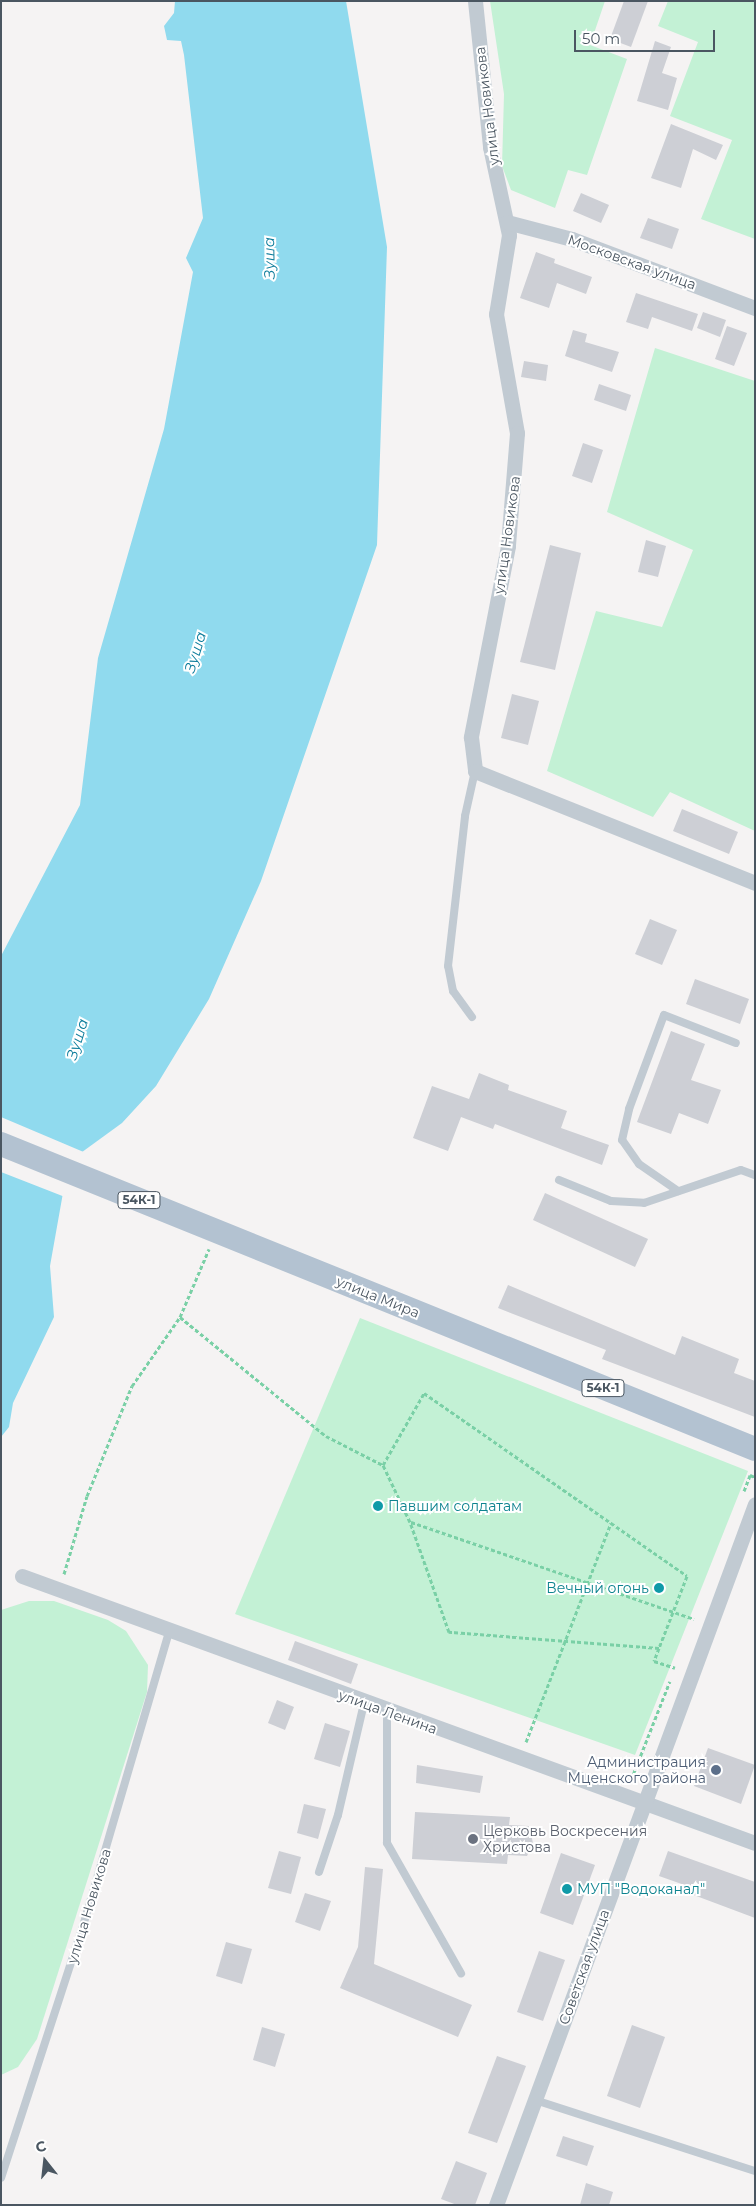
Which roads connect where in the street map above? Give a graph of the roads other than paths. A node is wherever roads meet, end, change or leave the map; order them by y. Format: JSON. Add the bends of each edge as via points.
{"nodes":[{"id":1,"x":475,"y":1,"type":"edge"},
{"id":2,"x":507,"y":222,"type":"junction"},
{"id":3,"x":755,"y":308,"type":"edge"},
{"id":4,"x":475,"y":771,"type":"junction"},
{"id":5,"x":755,"y":883,"type":"edge"},
{"id":6,"x":472,"y":1017,"type":"dead end"},
{"id":7,"x":736,"y":1043,"type":"dead end"},
{"id":8,"x":1,"y":1144,"type":"edge"},
{"id":9,"x":755,"y":1175,"type":"edge"},
{"id":10,"x":559,"y":1180,"type":"dead end"},
{"id":11,"x":678,"y":1191,"type":"junction"},
{"id":12,"x":755,"y":1450,"type":"edge"},
{"id":13,"x":755,"y":1504,"type":"edge"},
{"id":14,"x":22,"y":1576,"type":"dead end"},
{"id":15,"x":169,"y":1632,"type":"junction"},
{"id":16,"x":364,"y":1703,"type":"junction"},
{"id":17,"x":388,"y":1712,"type":"junction"},
{"id":18,"x":645,"y":1804,"type":"junction"},
{"id":19,"x":755,"y":1843,"type":"edge"},
{"id":20,"x":319,"y":1872,"type":"dead end"},
{"id":21,"x":461,"y":1973,"type":"dead end"},
{"id":22,"x":535,"y":2100,"type":"junction"},
{"id":23,"x":755,"y":2171,"type":"edge"},
{"id":24,"x":1,"y":2178,"type":"edge"},
{"id":25,"x":496,"y":2205,"type":"edge"}],
"edges":[{"from":1,"to":2,"type":"street","name":"улица Новикова","via":[[490,147]]},
{"from":2,"to":3,"type":"street","name":"Московская улица","via":[[572,239]]},
{"from":2,"to":4,"type":"street","name":"улица Новикова","via":[[509,235],[496,314],[518,434],[517,471],[508,546],[471,737]]},
{"from":4,"to":5,"type":"street"},
{"from":4,"to":6,"type":"lane","via":[[465,816],[448,966],[453,991]]},
{"from":7,"to":11,"type":"lane","via":[[664,1016],[629,1109],[622,1140],[639,1164]]},
{"from":8,"to":12,"type":"main road","name":"улица Мира","number":"54К-1"},
{"from":9,"to":11,"type":"lane","via":[[741,1170]]},
{"from":10,"to":11,"type":"lane","via":[[611,1201],[644,1203]]},
{"from":13,"to":18,"type":"street","name":"Советская улица"},
{"from":14,"to":15,"type":"street","name":"улица Ленина"},
{"from":15,"to":16,"type":"street","name":"улица Ленина"},
{"from":15,"to":24,"type":"lane","name":"улица Новикова","via":[[83,1926]]},
{"from":16,"to":17,"type":"street","name":"улица Ленина"},
{"from":16,"to":20,"type":"lane","via":[[338,1815]]},
{"from":17,"to":18,"type":"street","name":"улица Ленина"},
{"from":17,"to":21,"type":"lane","via":[[387,1843]]},
{"from":18,"to":19,"type":"street","name":"улица Ленина"},
{"from":18,"to":22,"type":"street","name":"Советская улица"},
{"from":22,"to":23,"type":"lane"},
{"from":22,"to":25,"type":"street","name":"Советская улица"}]}
